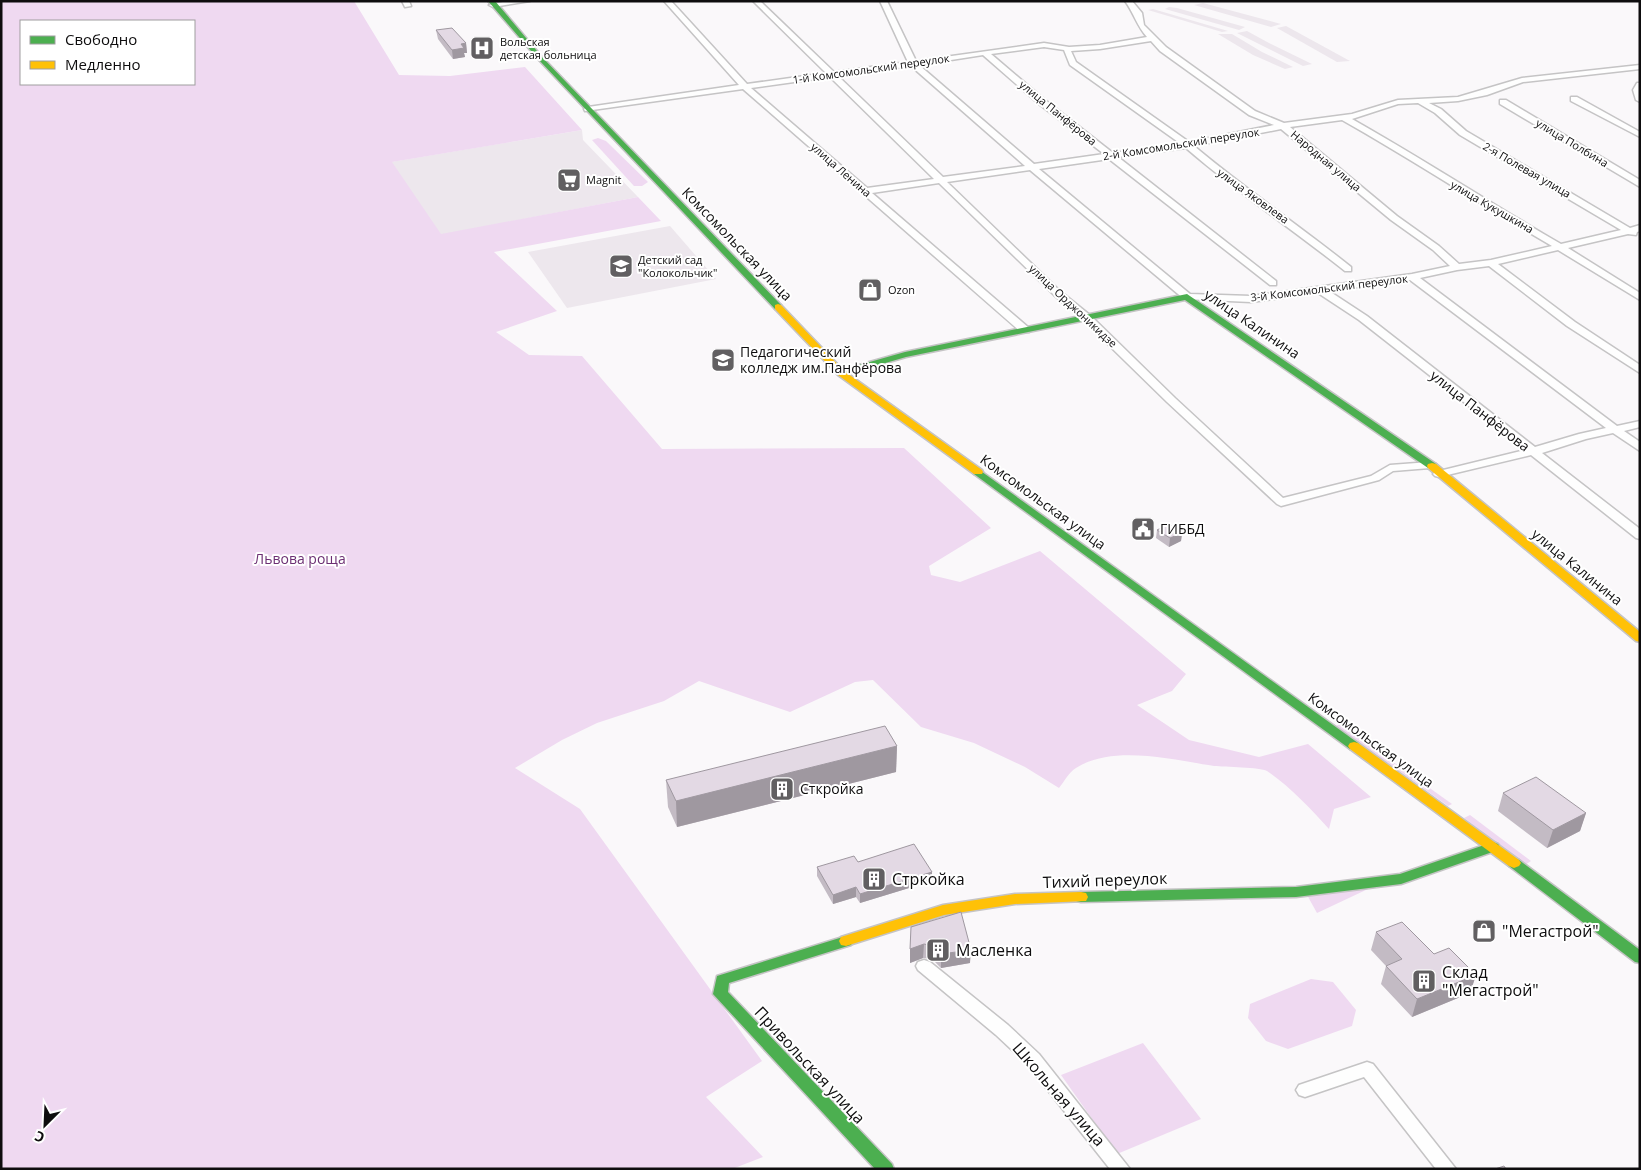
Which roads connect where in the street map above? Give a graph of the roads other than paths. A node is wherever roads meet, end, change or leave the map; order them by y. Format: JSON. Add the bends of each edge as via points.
{"nodes":[{"id":1,"x":527,"y":1,"type":"edge"},
{"id":2,"x":667,"y":1,"type":"edge"},
{"id":3,"x":756,"y":1,"type":"edge"},
{"id":4,"x":883,"y":1,"type":"edge"},
{"id":5,"x":1128,"y":1,"type":"edge"},
{"id":6,"x":492,"y":3,"type":"edge"},
{"id":7,"x":1153,"y":38,"type":"junction"},
{"id":8,"x":1069,"y":49,"type":"junction"},
{"id":9,"x":985,"y":53,"type":"junction"},
{"id":10,"x":914,"y":63,"type":"junction"},
{"id":11,"x":1640,"y":67,"type":"edge"},
{"id":12,"x":834,"y":75,"type":"junction"},
{"id":13,"x":1640,"y":85,"type":"edge"},
{"id":14,"x":745,"y":87,"type":"junction"},
{"id":15,"x":1416,"y":100,"type":"junction"},
{"id":16,"x":1574,"y":100,"type":"dead end"},
{"id":17,"x":1640,"y":100,"type":"edge"},
{"id":18,"x":1504,"y":102,"type":"dead end"},
{"id":19,"x":588,"y":109,"type":"junction"},
{"id":20,"x":1343,"y":117,"type":"junction"},
{"id":21,"x":1283,"y":126,"type":"junction"},
{"id":22,"x":1640,"y":135,"type":"edge"},
{"id":23,"x":1188,"y":145,"type":"junction"},
{"id":24,"x":1111,"y":155,"type":"junction"},
{"id":25,"x":1033,"y":168,"type":"junction"},
{"id":26,"x":944,"y":181,"type":"junction"},
{"id":27,"x":1640,"y":184,"type":"edge"},
{"id":28,"x":865,"y":191,"type":"junction"},
{"id":29,"x":1640,"y":228,"type":"edge"},
{"id":30,"x":1629,"y":230,"type":"junction"},
{"id":31,"x":1640,"y":237,"type":"edge"},
{"id":32,"x":1560,"y":247,"type":"junction"},
{"id":33,"x":1491,"y":263,"type":"junction"},
{"id":34,"x":1457,"y":268,"type":"junction"},
{"id":35,"x":1348,"y":269,"type":"dead end"},
{"id":36,"x":1412,"y":277,"type":"junction"},
{"id":37,"x":1273,"y":283,"type":"dead end"},
{"id":38,"x":1319,"y":290,"type":"junction"},
{"id":39,"x":1187,"y":297,"type":"junction"},
{"id":40,"x":1640,"y":297,"type":"edge"},
{"id":41,"x":1087,"y":318,"type":"junction"},
{"id":42,"x":1025,"y":330,"type":"junction"},
{"id":43,"x":1640,"y":370,"type":"edge"},
{"id":44,"x":841,"y":373,"type":"junction"},
{"id":45,"x":1640,"y":424,"type":"edge"},
{"id":46,"x":1613,"y":429,"type":"junction"},
{"id":47,"x":1640,"y":448,"type":"edge"},
{"id":48,"x":1532,"y":452,"type":"junction"},
{"id":49,"x":1430,"y":465,"type":"junction"},
{"id":50,"x":1439,"y":474,"type":"junction"},
{"id":51,"x":1640,"y":535,"type":"edge"},
{"id":52,"x":1640,"y":638,"type":"edge"},
{"id":53,"x":1493,"y":847,"type":"junction"},
{"id":54,"x":1640,"y":958,"type":"edge"},
{"id":55,"x":924,"y":966,"type":"dead end"},
{"id":56,"x":722,"y":980,"type":"joint"},
{"id":57,"x":1305,"y":1090,"type":"dead end"},
{"id":58,"x":886,"y":1169,"type":"edge"},
{"id":59,"x":1121,"y":1169,"type":"edge"},
{"id":60,"x":1447,"y":1169,"type":"edge"}],
"edges":[{"from":1,"to":6,"type":"street"},
{"from":2,"to":14,"type":"street","name":"улица Ленина"},
{"from":3,"to":12,"type":"street","name":"улица Орджоникидзе"},
{"from":4,"to":10,"type":"street","name":"улица Калинина"},
{"from":5,"to":7,"type":"street","name":"Народная улица","via":[[1138,13],[1141,26]]},
{"from":6,"to":19,"type":"main road","name":"Комсомольская улица"},
{"from":7,"to":8,"type":"street","name":"1-й Комсомольский переулок"},
{"from":7,"to":21,"type":"street","name":"Народная улица","via":[[1163,49],[1252,113]]},
{"from":8,"to":9,"type":"street","name":"1-й Комсомольский переулок","via":[[1044,46]]},
{"from":8,"to":23,"type":"street","name":"улица Яковлева","via":[[1073,63]]},
{"from":9,"to":10,"type":"street","name":"1-й Комсомольский переулок"},
{"from":9,"to":24,"type":"street","name":"улица Панфёрова"},
{"from":10,"to":12,"type":"street","name":"1-й Комсомольский переулок"},
{"from":10,"to":25,"type":"street","name":"улица Калинина"},
{"from":11,"to":15,"type":"street","name":"2-й Комсомольский переулок","via":[[1522,80],[1458,99]]},
{"from":12,"to":14,"type":"street","name":"1-й Комсомольский переулок"},
{"from":12,"to":26,"type":"street","name":"улица Орджоникидзе"},
{"from":13,"to":17,"type":"street","via":[[1637,90]]},
{"from":14,"to":19,"type":"street","name":"1-й Комсомольский переулок"},
{"from":14,"to":28,"type":"street","name":"улица Ленина"},
{"from":15,"to":20,"type":"street","name":"2-й Комсомольский переулок"},
{"from":15,"to":30,"type":"street","name":"2-я Полевая улица","via":[[1438,111],[1463,133]]},
{"from":16,"to":22,"type":"street"},
{"from":18,"to":27,"type":"street","name":"улица Полбина"},
{"from":19,"to":44,"type":"main road","name":"Комсомольская улица"},
{"from":20,"to":21,"type":"street","name":"2-й Комсомольский переулок"},
{"from":20,"to":32,"type":"street","name":"улица Кукушкина"},
{"from":21,"to":23,"type":"street","name":"2-й Комсомольский переулок"},
{"from":21,"to":34,"type":"street","name":"Народная улица"},
{"from":23,"to":24,"type":"street","name":"2-й Комсомольский переулок"},
{"from":23,"to":35,"type":"street","name":"улица Яковлева","via":[[1230,182],[1297,228]]},
{"from":24,"to":25,"type":"street","name":"2-й Комсомольский переулок"},
{"from":24,"to":37,"type":"street","name":"улица Панфёрова"},
{"from":25,"to":26,"type":"street","name":"2-й Комсомольский переулок"},
{"from":25,"to":39,"type":"street","name":"улица Калинина"},
{"from":26,"to":28,"type":"street","name":"2-й Комсомольский переулок"},
{"from":26,"to":41,"type":"street","name":"улица Орджоникидзе","via":[[1057,293]]},
{"from":28,"to":42,"type":"street","name":"улица Ленина"},
{"from":29,"to":30,"type":"street","name":"3-й Комсомольский переулок"},
{"from":30,"to":31,"type":"street","name":"2-я Полевая улица"},
{"from":30,"to":32,"type":"street","name":"3-й Комсомольский переулок"},
{"from":32,"to":33,"type":"street","name":"3-й Комсомольский переулок"},
{"from":32,"to":40,"type":"street","name":"улица Кукушкина"},
{"from":33,"to":34,"type":"street","name":"3-й Комсомольский переулок"},
{"from":33,"to":43,"type":"street","via":[[1571,324]]},
{"from":34,"to":36,"type":"street","name":"3-й Комсомольский переулок"},
{"from":36,"to":38,"type":"street","name":"3-й Комсомольский переулок"},
{"from":36,"to":46,"type":"street"},
{"from":38,"to":39,"type":"street","name":"3-й Комсомольский переулок","via":[[1251,299]]},
{"from":38,"to":48,"type":"street","name":"улица Панфёрова","via":[[1363,318]]},
{"from":39,"to":41,"type":"main road","name":"3-й Комсомольский переулок"},
{"from":39,"to":49,"type":"main road","name":"улица Калинина"},
{"from":41,"to":42,"type":"main road","name":"3-й Комсомольский переулок"},
{"from":41,"to":49,"type":"street","name":"улица Орджоникидзе","via":[[1281,502],[1375,478],[1390,468]]},
{"from":42,"to":44,"type":"main road","name":"3-й Комсомольский переулок","via":[[905,355]]},
{"from":44,"to":53,"type":"main road","name":"Комсомольская улица"},
{"from":45,"to":46,"type":"street"},
{"from":46,"to":47,"type":"street"},
{"from":46,"to":48,"type":"street"},
{"from":48,"to":50,"type":"street"},
{"from":48,"to":51,"type":"street","name":"улица Панфёрова"},
{"from":49,"to":50,"type":"main road","name":"улица Калинина"},
{"from":50,"to":52,"type":"main road","name":"улица Калинина"},
{"from":53,"to":54,"type":"main road","name":"Комсомольская улица"},
{"from":53,"to":56,"type":"main road","name":"Тихий переулок","via":[[1401,880],[1315,890],[1015,899],[943,910]]},
{"from":55,"to":59,"type":"street","name":"Школьная улица","via":[[1033,1059]]},
{"from":56,"to":58,"type":"main road","name":"Привольская улица","via":[[720,994]]},
{"from":57,"to":60,"type":"street","via":[[1367,1069]]}]}
